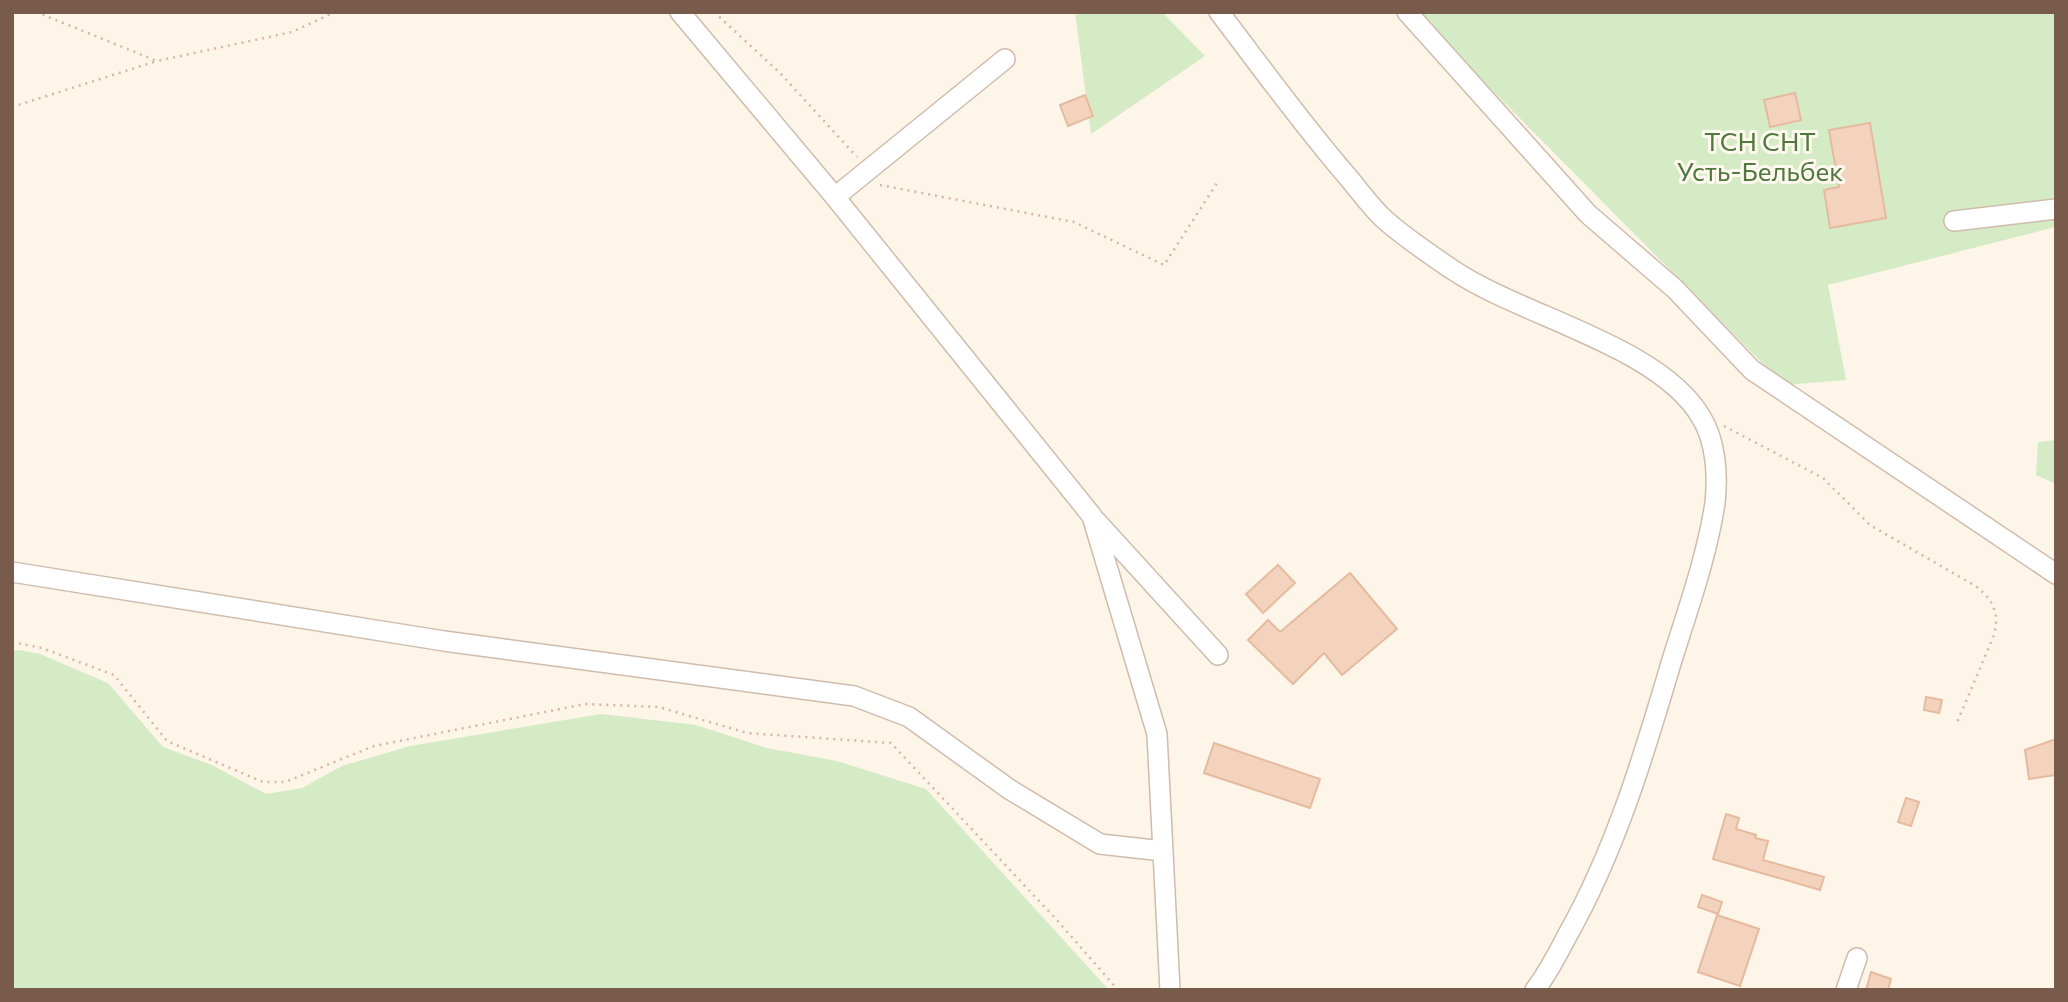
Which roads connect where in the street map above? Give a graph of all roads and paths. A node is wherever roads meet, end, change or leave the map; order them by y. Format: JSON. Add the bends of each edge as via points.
{"nodes":[{"id":1,"x":36,"y":12,"type":"edge"},
{"id":2,"x":335,"y":12,"type":"edge"},
{"id":3,"x":680,"y":12,"type":"edge"},
{"id":4,"x":714,"y":12,"type":"edge"},
{"id":5,"x":1219,"y":12,"type":"edge"},
{"id":6,"x":1408,"y":12,"type":"edge"},
{"id":7,"x":1005,"y":58,"type":"dead end"},
{"id":8,"x":157,"y":61,"type":"junction"},
{"id":9,"x":12,"y":107,"type":"edge"},
{"id":10,"x":862,"y":175,"type":"junction"},
{"id":11,"x":1219,"y":180,"type":"dead end"},
{"id":12,"x":835,"y":197,"type":"junction"},
{"id":13,"x":2056,"y":209,"type":"edge"},
{"id":14,"x":1954,"y":221,"type":"dead end"},
{"id":15,"x":1702,"y":417,"type":"junction"},
{"id":16,"x":1092,"y":516,"type":"junction"},
{"id":17,"x":12,"y":572,"type":"edge"},
{"id":18,"x":2056,"y":574,"type":"edge"},
{"id":19,"x":12,"y":642,"type":"edge"},
{"id":20,"x":1217,"y":655,"type":"dead end"},
{"id":21,"x":1956,"y":725,"type":"dead end"},
{"id":22,"x":1163,"y":851,"type":"junction"},
{"id":23,"x":1857,"y":958,"type":"dead end"},
{"id":24,"x":1118,"y":990,"type":"edge"},
{"id":25,"x":1170,"y":990,"type":"edge"},
{"id":26,"x":1535,"y":990,"type":"edge"},
{"id":27,"x":1846,"y":990,"type":"edge"}],
"edges":[{"from":1,"to":8,"type":"path"},
{"from":2,"to":8,"type":"path","via":[[292,32]]},
{"from":3,"to":12,"type":"street"},
{"from":4,"to":10,"type":"path","via":[[780,73]]},
{"from":5,"to":15,"type":"street","via":[[1383,218],[1452,270],[1653,368]]},
{"from":6,"to":18,"type":"street","via":[[1588,214],[1675,289],[1752,370]]},
{"from":7,"to":10,"type":"street"},
{"from":8,"to":9,"type":"path"},
{"from":10,"to":11,"type":"path","via":[[1074,222],[1164,265]]},
{"from":10,"to":12,"type":"street"},
{"from":12,"to":16,"type":"street"},
{"from":13,"to":14,"type":"street"},
{"from":15,"to":21,"type":"path","via":[[1823,478],[1870,525],[1987,595],[1995,609],[1994,635]]},
{"from":15,"to":26,"type":"street","via":[[1716,464],[1706,550],[1615,837],[1587,901]]},
{"from":16,"to":20,"type":"street"},
{"from":16,"to":22,"type":"street","via":[[1157,734]]},
{"from":17,"to":22,"type":"street","via":[[444,640],[854,696],[909,717],[1009,789],[1100,844]]},
{"from":19,"to":24,"type":"path","via":[[42,648],[114,675],[167,741],[263,782],[285,782],[374,746],[585,704],[659,707],[747,733],[891,743]]},
{"from":22,"to":25,"type":"street"},
{"from":23,"to":27,"type":"street"}]}
